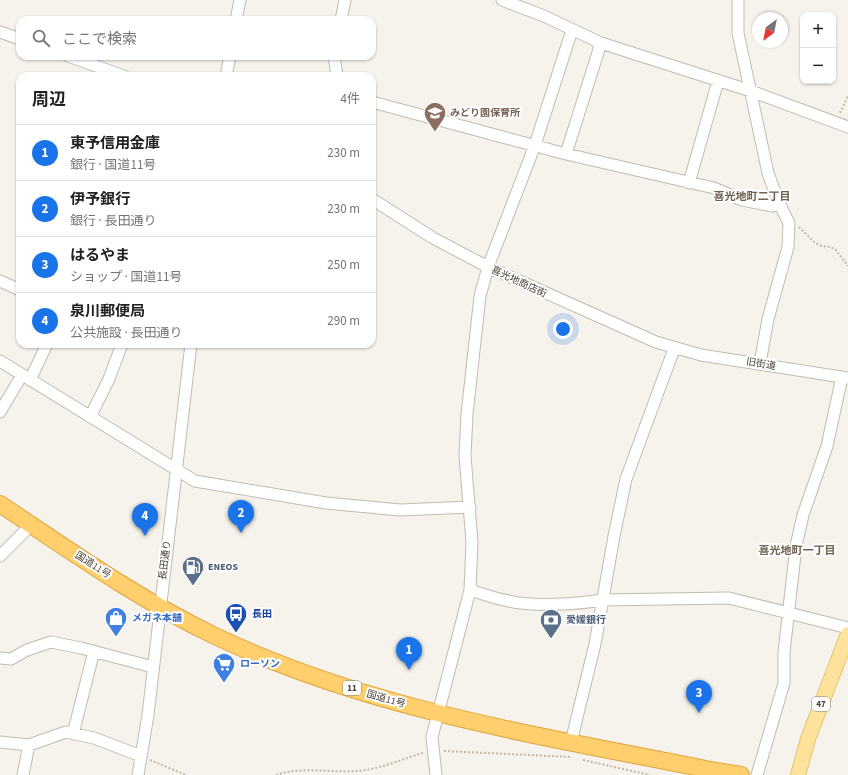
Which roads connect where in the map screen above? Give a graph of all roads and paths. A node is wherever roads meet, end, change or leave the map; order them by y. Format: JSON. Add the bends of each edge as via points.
{"nodes":[{"id":1,"x":240,"y":0,"type":"edge"},
{"id":2,"x":345,"y":0,"type":"edge"},
{"id":3,"x":502,"y":0,"type":"edge"},
{"id":4,"x":738,"y":0,"type":"edge"},
{"id":5,"x":237,"y":16,"type":"edge"},
{"id":6,"x":342,"y":16,"type":"edge"},
{"id":7,"x":572,"y":30,"type":"junction"},
{"id":8,"x":0,"y":32,"type":"edge"},
{"id":9,"x":16,"y":38,"type":"edge"},
{"id":10,"x":601,"y":43,"type":"junction"},
{"id":11,"x":79,"y":60,"type":"edge"},
{"id":12,"x":229,"y":60,"type":"edge"},
{"id":13,"x":335,"y":60,"type":"edge"},
{"id":14,"x":113,"y":72,"type":"edge"},
{"id":15,"x":227,"y":72,"type":"edge"},
{"id":16,"x":336,"y":72,"type":"edge"},
{"id":17,"x":718,"y":81,"type":"junction"},
{"id":18,"x":751,"y":91,"type":"junction"},
{"id":19,"x":848,"y":96,"type":"edge"},
{"id":20,"x":376,"y":103,"type":"edge"},
{"id":21,"x":836,"y":123,"type":"junction"},
{"id":22,"x":848,"y":127,"type":"edge"},
{"id":23,"x":535,"y":145,"type":"junction"},
{"id":24,"x":566,"y":154,"type":"junction"},
{"id":25,"x":689,"y":183,"type":"junction"},
{"id":26,"x":376,"y":202,"type":"edge"},
{"id":27,"x":779,"y":203,"type":"junction"},
{"id":28,"x":788,"y":223,"type":"junction"},
{"id":29,"x":848,"y":266,"type":"edge"},
{"id":30,"x":488,"y":267,"type":"junction"},
{"id":31,"x":0,"y":281,"type":"edge"},
{"id":32,"x":16,"y":288,"type":"edge"},
{"id":33,"x":45,"y":348,"type":"edge"},
{"id":34,"x":121,"y":348,"type":"edge"},
{"id":35,"x":191,"y":348,"type":"edge"},
{"id":36,"x":674,"y":349,"type":"junction"},
{"id":37,"x":0,"y":361,"type":"edge"},
{"id":38,"x":760,"y":363,"type":"junction"},
{"id":39,"x":26,"y":378,"type":"junction"},
{"id":40,"x":845,"y":378,"type":"edge"},
{"id":41,"x":0,"y":412,"type":"edge"},
{"id":42,"x":90,"y":417,"type":"junction"},
{"id":43,"x":177,"y":470,"type":"junction"},
{"id":44,"x":0,"y":504,"type":"edge"},
{"id":45,"x":470,"y":507,"type":"junction"},
{"id":46,"x":31,"y":525,"type":"junction"},
{"id":47,"x":0,"y":556,"type":"edge"},
{"id":48,"x":470,"y":590,"type":"junction"},
{"id":49,"x":603,"y":600,"type":"junction"},
{"id":50,"x":159,"y":608,"type":"junction"},
{"id":51,"x":790,"y":612,"type":"junction"},
{"id":52,"x":848,"y":628,"type":"edge"},
{"id":53,"x":848,"y":634,"type":"edge"},
{"id":54,"x":94,"y":651,"type":"junction"},
{"id":55,"x":0,"y":658,"type":"edge"},
{"id":56,"x":153,"y":667,"type":"junction"},
{"id":57,"x":437,"y":713,"type":"junction"},
{"id":58,"x":73,"y":734,"type":"junction"},
{"id":59,"x":0,"y":742,"type":"edge"},
{"id":60,"x":28,"y":745,"type":"junction"},
{"id":61,"x":572,"y":749,"type":"junction"},
{"id":62,"x":432,"y":751,"type":"junction"},
{"id":63,"x":141,"y":756,"type":"junction"},
{"id":64,"x":580,"y":759,"type":"dead end"},
{"id":65,"x":710,"y":773,"type":"edge"},
{"id":66,"x":734,"y":774,"type":"edge"},
{"id":67,"x":23,"y":775,"type":"edge"},
{"id":68,"x":138,"y":775,"type":"edge"},
{"id":69,"x":186,"y":775,"type":"edge"},
{"id":70,"x":276,"y":775,"type":"edge"},
{"id":71,"x":436,"y":775,"type":"edge"},
{"id":72,"x":650,"y":775,"type":"edge"},
{"id":73,"x":757,"y":775,"type":"edge"},
{"id":74,"x":798,"y":775,"type":"edge"}],
"edges":[{"from":1,"to":5,"type":"street"},
{"from":2,"to":6,"type":"street"},
{"from":3,"to":7,"type":"street"},
{"from":4,"to":18,"type":"street","via":[[738,33]]},
{"from":7,"to":10,"type":"street"},
{"from":7,"to":23,"type":"street"},
{"from":8,"to":9,"type":"street"},
{"from":10,"to":17,"type":"street"},
{"from":10,"to":24,"type":"street"},
{"from":11,"to":14,"type":"street"},
{"from":12,"to":15,"type":"street"},
{"from":13,"to":16,"type":"street"},
{"from":17,"to":18,"type":"street"},
{"from":17,"to":25,"type":"street"},
{"from":18,"to":21,"type":"street"},
{"from":18,"to":27,"type":"street","via":[[768,173]]},
{"from":19,"to":21,"type":"path"},
{"from":20,"to":23,"type":"street"},
{"from":21,"to":22,"type":"street"},
{"from":23,"to":24,"type":"street"},
{"from":23,"to":30,"type":"street"},
{"from":24,"to":25,"type":"street"},
{"from":25,"to":27,"type":"street","via":[[714,188],[750,202],[772,206]]},
{"from":26,"to":30,"type":"street","name":"喜光地商店街","via":[[434,238]]},
{"from":27,"to":28,"type":"street"},
{"from":28,"to":29,"type":"path","via":[[794,224],[821,246],[835,249]]},
{"from":28,"to":38,"type":"street","via":[[788,247],[768,319]]},
{"from":30,"to":36,"type":"street","name":"喜光地商店街"},
{"from":30,"to":45,"type":"street","via":[[480,296],[467,414],[465,456]]},
{"from":31,"to":32,"type":"street"},
{"from":33,"to":39,"type":"street"},
{"from":34,"to":42,"type":"street","via":[[109,379]]},
{"from":35,"to":43,"type":"street","name":"長田通り"},
{"from":36,"to":38,"type":"street","name":"旧街道"},
{"from":36,"to":49,"type":"street","via":[[626,479]]},
{"from":37,"to":39,"type":"street"},
{"from":38,"to":40,"type":"street","name":"旧街道"},
{"from":39,"to":41,"type":"street"},
{"from":39,"to":42,"type":"street"},
{"from":40,"to":51,"type":"street","via":[[827,446],[803,515],[796,546]]},
{"from":42,"to":43,"type":"street"},
{"from":43,"to":45,"type":"street","via":[[195,481],[326,503],[400,510]]},
{"from":43,"to":50,"type":"street","name":"長田通り"},
{"from":44,"to":46,"type":"highway","name":"国道11号","number":"11"},
{"from":45,"to":48,"type":"street"},
{"from":46,"to":47,"type":"street"},
{"from":46,"to":50,"type":"highway","name":"国道11号","number":"11"},
{"from":48,"to":49,"type":"street","via":[[509,602]]},
{"from":48,"to":57,"type":"street"},
{"from":49,"to":51,"type":"street","via":[[729,598]]},
{"from":49,"to":61,"type":"street"},
{"from":50,"to":56,"type":"street","name":"長田通り"},
{"from":50,"to":57,"type":"highway","name":"国道11号","number":"11","via":[[215,636],[294,669]]},
{"from":51,"to":52,"type":"street"},
{"from":51,"to":73,"type":"street","via":[[784,652],[784,683]]},
{"from":53,"to":74,"type":"main road","number":"47","via":[[808,739]]},
{"from":54,"to":55,"type":"street","via":[[51,642],[27,650],[11,659]]},
{"from":54,"to":56,"type":"street"},
{"from":54,"to":58,"type":"street"},
{"from":56,"to":63,"type":"street","name":"長田通り"},
{"from":57,"to":61,"type":"highway","name":"国道11号","number":"11"},
{"from":57,"to":62,"type":"street"},
{"from":58,"to":60,"type":"street","via":[[66,732]]},
{"from":58,"to":63,"type":"street","via":[[94,738]]},
{"from":59,"to":60,"type":"street"},
{"from":60,"to":67,"type":"street"},
{"from":61,"to":62,"type":"path"},
{"from":61,"to":65,"type":"highway","name":"国道11号","number":"11"},
{"from":62,"to":70,"type":"path","via":[[398,760],[377,769],[293,770]]},
{"from":62,"to":71,"type":"street"},
{"from":63,"to":68,"type":"street","name":"長田通り"},
{"from":63,"to":69,"type":"path"},
{"from":64,"to":72,"type":"path"},
{"from":65,"to":66,"type":"highway","name":"国道11号","number":"11"}]}
